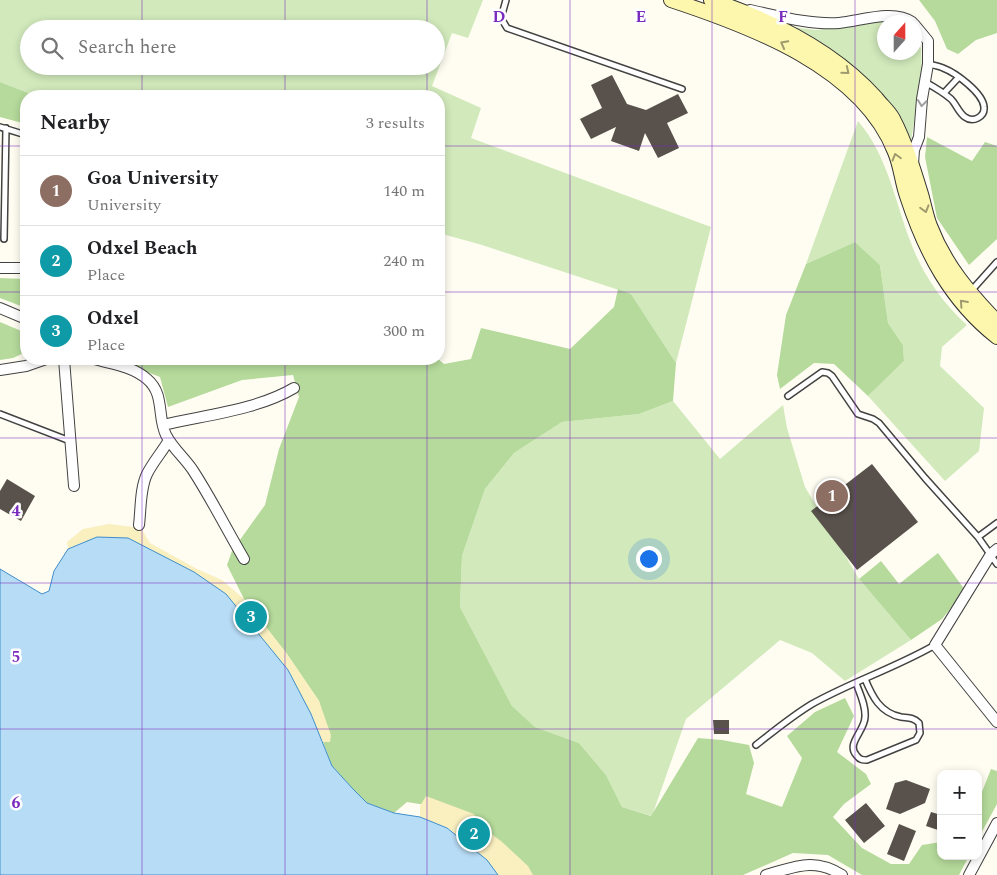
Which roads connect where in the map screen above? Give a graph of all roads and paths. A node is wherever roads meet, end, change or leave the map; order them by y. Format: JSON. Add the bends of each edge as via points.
{"nodes":[{"id":1,"x":506,"y":0,"type":"edge"},
{"id":2,"x":670,"y":0,"type":"edge"},
{"id":3,"x":711,"y":0,"type":"edge"},
{"id":4,"x":730,"y":6,"type":"junction"},
{"id":5,"x":877,"y":18,"type":"edge"},
{"id":6,"x":922,"y":34,"type":"edge"},
{"id":7,"x":928,"y":64,"type":"junction"},
{"id":8,"x":959,"y":77,"type":"junction"},
{"id":9,"x":925,"y":81,"type":"junction"},
{"id":10,"x":682,"y":88,"type":"dead end"},
{"id":11,"x":944,"y":93,"type":"junction"},
{"id":12,"x":3,"y":128,"type":"edge"},
{"id":13,"x":20,"y":133,"type":"edge"},
{"id":14,"x":912,"y":168,"type":"junction"},
{"id":15,"x":3,"y":175,"type":"edge"},
{"id":16,"x":2,"y":200,"type":"edge"},
{"id":17,"x":4,"y":239,"type":"dead end"},
{"id":18,"x":997,"y":262,"type":"edge"},
{"id":19,"x":0,"y":268,"type":"edge"},
{"id":20,"x":20,"y":268,"type":"edge"},
{"id":21,"x":970,"y":294,"type":"junction"},
{"id":22,"x":0,"y":308,"type":"edge"},
{"id":23,"x":20,"y":316,"type":"edge"},
{"id":24,"x":997,"y":322,"type":"edge"},
{"id":25,"x":997,"y":337,"type":"edge"},
{"id":26,"x":29,"y":365,"type":"edge"},
{"id":27,"x":65,"y":365,"type":"edge"},
{"id":28,"x":118,"y":365,"type":"edge"},
{"id":29,"x":0,"y":370,"type":"edge"},
{"id":30,"x":294,"y":388,"type":"dead end"},
{"id":31,"x":788,"y":396,"type":"dead end"},
{"id":32,"x":0,"y":414,"type":"edge"},
{"id":33,"x":163,"y":425,"type":"junction"},
{"id":34,"x":169,"y":440,"type":"junction"},
{"id":35,"x":71,"y":441,"type":"junction"},
{"id":36,"x":74,"y":486,"type":"dead end"},
{"id":37,"x":997,"y":523,"type":"edge"},
{"id":38,"x":140,"y":525,"type":"dead end"},
{"id":39,"x":978,"y":537,"type":"junction"},
{"id":40,"x":994,"y":552,"type":"edge"},
{"id":41,"x":244,"y":559,"type":"dead end"},
{"id":42,"x":997,"y":564,"type":"edge"},
{"id":43,"x":935,"y":646,"type":"junction"},
{"id":44,"x":865,"y":679,"type":"junction"},
{"id":45,"x":856,"y":683,"type":"junction"},
{"id":46,"x":997,"y":722,"type":"edge"},
{"id":47,"x":756,"y":745,"type":"dead end"},
{"id":48,"x":997,"y":823,"type":"edge"},
{"id":49,"x":766,"y":875,"type":"edge"},
{"id":50,"x":842,"y":875,"type":"edge"},
{"id":51,"x":970,"y":875,"type":"edge"}],
"edges":[{"from":1,"to":10,"type":"lane","via":[[501,18],[507,28]]},
{"from":25,"to":2,"type":"main road","one_way":true,"via":[[961,301],[934,263],[907,196],[896,153],[882,126],[860,100],[834,76],[777,41],[720,16]]},
{"from":3,"to":4,"type":"main road"},
{"from":4,"to":5,"type":"street","via":[[800,20],[838,23]]},
{"from":4,"to":14,"type":"main road","one_way":true,"via":[[811,45],[867,88],[892,116]]},
{"from":6,"to":7,"type":"street","via":[[928,41]]},
{"from":7,"to":8,"type":"lane"},
{"from":7,"to":9,"type":"street"},
{"from":8,"to":11,"type":"lane"},
{"from":8,"to":11,"type":"lane","via":[[981,98],[984,112],[978,119],[966,118]]},
{"from":9,"to":11,"type":"lane"},
{"from":9,"to":14,"type":"street","one_way":true},
{"from":12,"to":13,"type":"lane"},
{"from":12,"to":15,"type":"lane"},
{"from":14,"to":21,"type":"main road","one_way":true,"via":[[944,258]]},
{"from":15,"to":16,"type":"lane"},
{"from":16,"to":17,"type":"lane"},
{"from":18,"to":21,"type":"lane"},
{"from":19,"to":20,"type":"street"},
{"from":21,"to":24,"type":"main road"},
{"from":22,"to":23,"type":"street"},
{"from":26,"to":29,"type":"street"},
{"from":27,"to":35,"type":"street"},
{"from":28,"to":33,"type":"street","via":[[138,372],[157,390]]},
{"from":30,"to":33,"type":"street","via":[[280,396]]},
{"from":31,"to":39,"type":"lane","via":[[822,372],[828,373],[858,414],[879,423]]},
{"from":32,"to":35,"type":"lane"},
{"from":33,"to":34,"type":"street"},
{"from":34,"to":38,"type":"street","via":[[147,474]]},
{"from":34,"to":41,"type":"street","via":[[194,472]]},
{"from":35,"to":36,"type":"street"},
{"from":37,"to":39,"type":"lane"},
{"from":39,"to":40,"type":"lane"},
{"from":40,"to":42,"type":"lane"},
{"from":40,"to":43,"type":"street"},
{"from":43,"to":44,"type":"lane"},
{"from":43,"to":46,"type":"street"},
{"from":44,"to":45,"type":"lane"},
{"from":44,"to":45,"type":"lane","via":[[873,698],[886,711],[918,723],[920,733],[916,740],[867,760],[858,758],[853,747],[866,716]]},
{"from":45,"to":47,"type":"lane","via":[[813,704]]},
{"from":48,"to":51,"type":"street"},
{"from":49,"to":50,"type":"street","via":[[803,864],[816,864]]}]}
